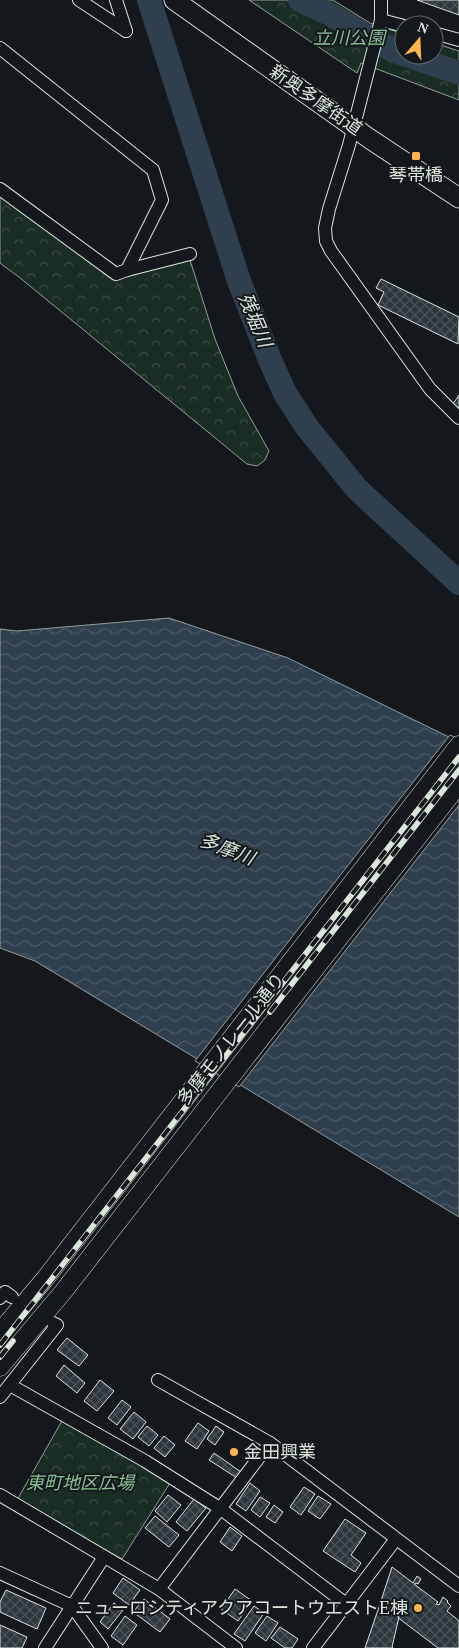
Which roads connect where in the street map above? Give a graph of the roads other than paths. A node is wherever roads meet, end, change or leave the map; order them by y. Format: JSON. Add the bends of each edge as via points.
{"nodes":[{"id":1,"x":79,"y":0,"type":"edge"},
{"id":2,"x":116,"y":0,"type":"edge"},
{"id":3,"x":174,"y":0,"type":"edge"},
{"id":4,"x":380,"y":0,"type":"edge"},
{"id":5,"x":381,"y":20,"type":"junction"},
{"id":6,"x":394,"y":23,"type":"edge"},
{"id":7,"x":444,"y":36,"type":"edge"},
{"id":8,"x":459,"y":40,"type":"edge"},
{"id":9,"x":0,"y":48,"type":"edge"},
{"id":10,"x":353,"y":127,"type":"junction"},
{"id":11,"x":0,"y":189,"type":"edge"},
{"id":12,"x":459,"y":198,"type":"edge"},
{"id":13,"x":190,"y":254,"type":"dead end"},
{"id":14,"x":127,"y":270,"type":"junction"},
{"id":15,"x":459,"y":418,"type":"edge"},
{"id":16,"x":459,"y":745,"type":"edge"},
{"id":17,"x":459,"y":784,"type":"edge"},
{"id":18,"x":53,"y":1323,"type":"dead end"},
{"id":19,"x":0,"y":1332,"type":"edge"},
{"id":20,"x":0,"y":1367,"type":"edge"},
{"id":21,"x":158,"y":1380,"type":"dead end"},
{"id":22,"x":10,"y":1385,"type":"junction"},
{"id":23,"x":0,"y":1397,"type":"edge"},
{"id":24,"x":270,"y":1443,"type":"junction"},
{"id":25,"x":0,"y":1495,"type":"edge"},
{"id":26,"x":221,"y":1509,"type":"junction"},
{"id":27,"x":396,"y":1539,"type":"junction"},
{"id":28,"x":104,"y":1557,"type":"junction"},
{"id":29,"x":0,"y":1573,"type":"edge"},
{"id":30,"x":459,"y":1586,"type":"edge"},
{"id":31,"x":159,"y":1589,"type":"junction"},
{"id":32,"x":346,"y":1604,"type":"junction"},
{"id":33,"x":72,"y":1606,"type":"junction"},
{"id":34,"x":45,"y":1648,"type":"edge"},
{"id":35,"x":102,"y":1648,"type":"edge"},
{"id":36,"x":236,"y":1648,"type":"edge"},
{"id":37,"x":313,"y":1648,"type":"edge"}],
"edges":[{"from":1,"to":2,"type":"street","via":[[126,32]]},
{"from":3,"to":10,"type":"main road","name":"新奥多摩街道"},
{"from":4,"to":5,"type":"street"},
{"from":5,"to":6,"type":"street"},
{"from":5,"to":10,"type":"street"},
{"from":7,"to":8,"type":"street"},
{"from":9,"to":14,"type":"street","via":[[153,170],[162,200]]},
{"from":10,"to":12,"type":"main road","name":"新奥多摩街道"},
{"from":10,"to":15,"type":"street","via":[[324,228],[326,241],[430,389]]},
{"from":11,"to":14,"type":"street","via":[[116,274]]},
{"from":13,"to":14,"type":"street"},
{"from":16,"to":19,"type":"main road","name":"多摩モノレール通り","via":[[44,1280]]},
{"from":17,"to":20,"type":"main road","name":"多摩モノレール通り","via":[[63,1292]]},
{"from":18,"to":22,"type":"street","via":[[57,1325]]},
{"from":21,"to":24,"type":"street"},
{"from":22,"to":23,"type":"street"},
{"from":22,"to":26,"type":"street"},
{"from":24,"to":26,"type":"street"},
{"from":24,"to":27,"type":"street"},
{"from":25,"to":28,"type":"street"},
{"from":26,"to":31,"type":"street"},
{"from":26,"to":32,"type":"street"},
{"from":27,"to":30,"type":"street"},
{"from":27,"to":32,"type":"street"},
{"from":28,"to":31,"type":"street"},
{"from":28,"to":33,"type":"street"},
{"from":29,"to":33,"type":"street"},
{"from":31,"to":36,"type":"street"},
{"from":32,"to":37,"type":"street"},
{"from":33,"to":34,"type":"street"},
{"from":33,"to":35,"type":"street"}]}
